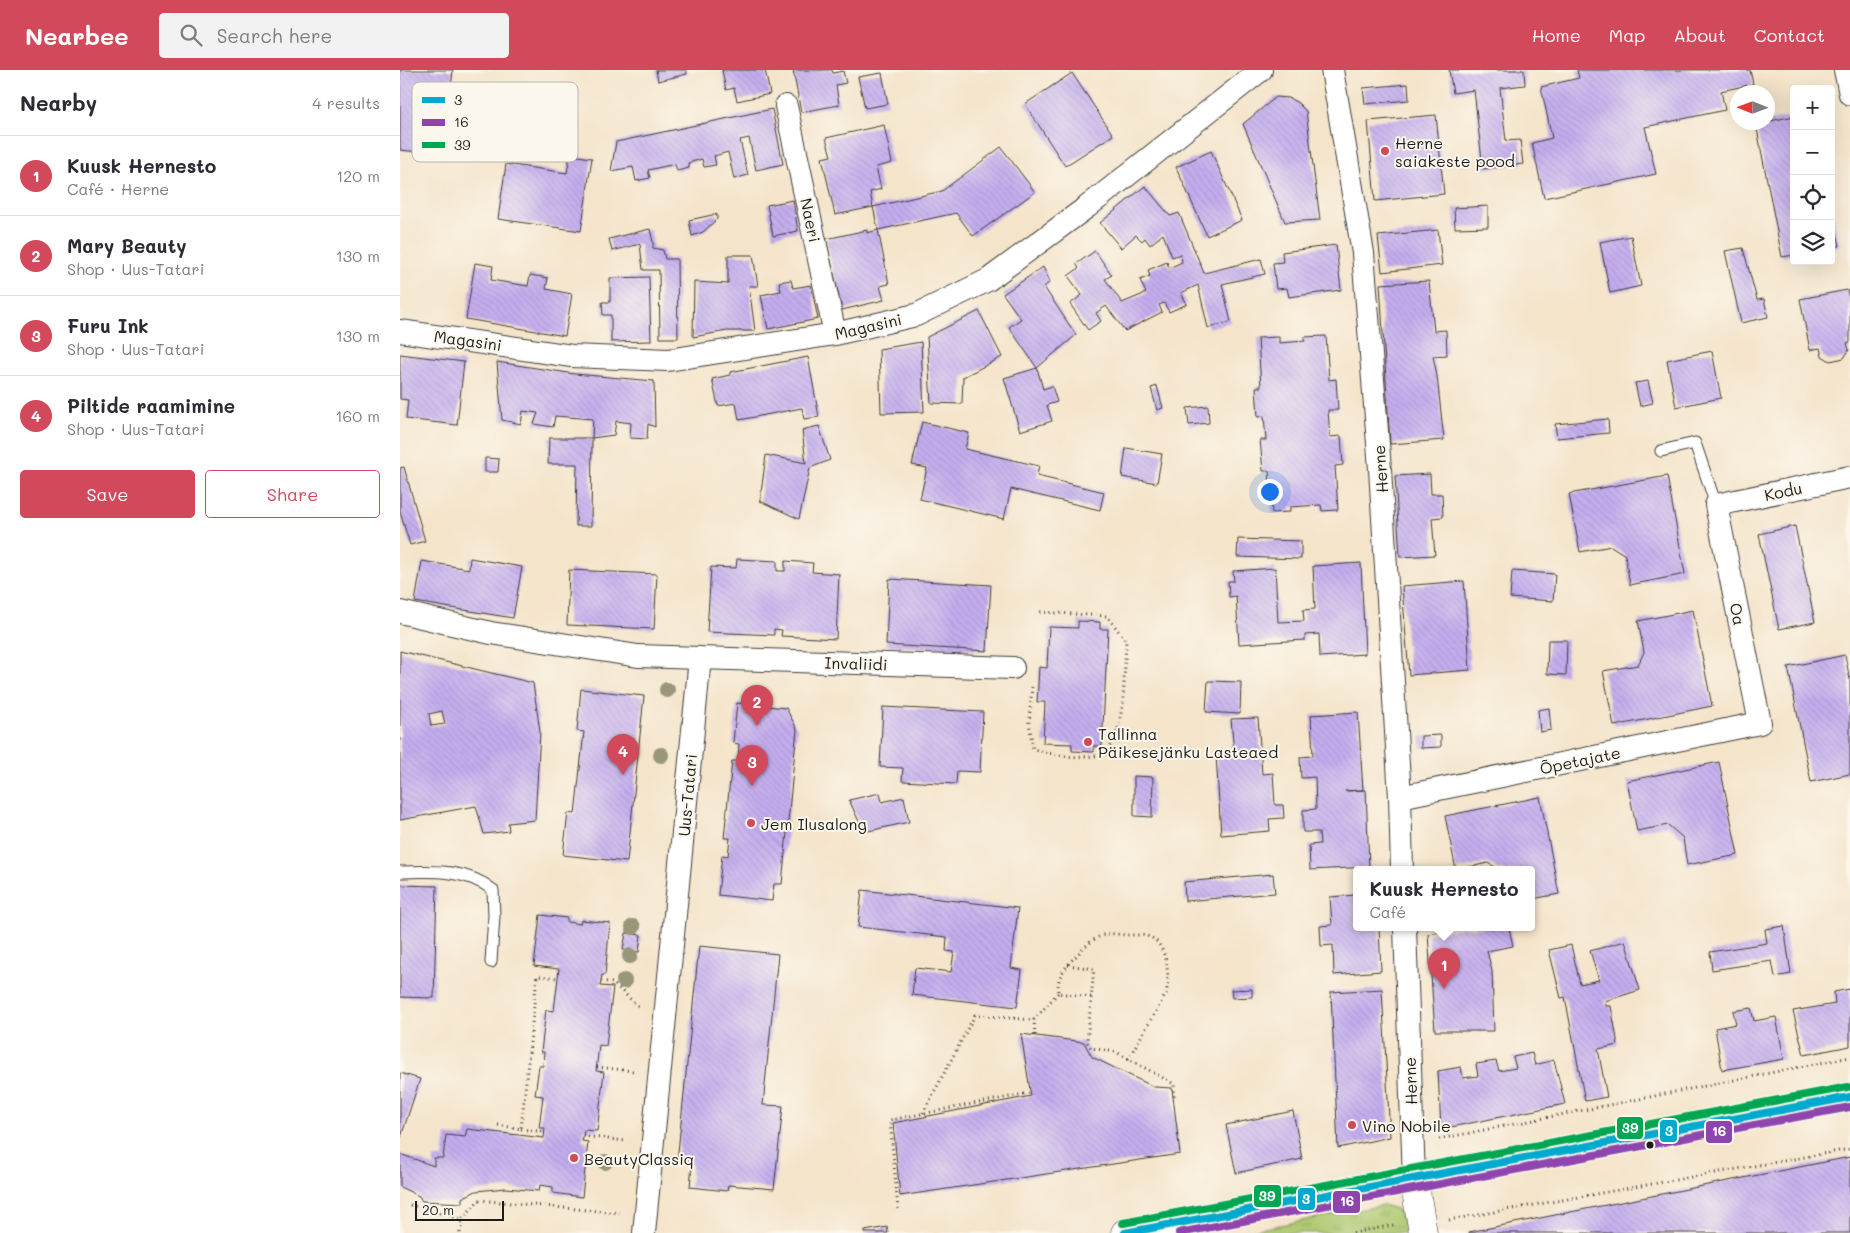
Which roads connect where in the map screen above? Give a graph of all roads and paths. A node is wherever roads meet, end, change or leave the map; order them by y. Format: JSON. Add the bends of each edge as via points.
{"nodes":[{"id":1,"x":1261,"y":70,"type":"edge"},
{"id":2,"x":1332,"y":70,"type":"edge"},
{"id":3,"x":1845,"y":70,"type":"edge"},
{"id":4,"x":1850,"y":94,"type":"edge"},
{"id":5,"x":786,"y":106,"type":"dead end"},
{"id":6,"x":400,"y":331,"type":"edge"},
{"id":7,"x":835,"y":334,"type":"junction"},
{"id":8,"x":1661,"y":451,"type":"dead end"},
{"id":9,"x":1850,"y":477,"type":"edge"},
{"id":10,"x":1716,"y":505,"type":"junction"},
{"id":11,"x":400,"y":612,"type":"edge"},
{"id":12,"x":1040,"y":612,"type":"dead end"},
{"id":13,"x":700,"y":658,"type":"junction"},
{"id":14,"x":1023,"y":674,"type":"joint"},
{"id":15,"x":1760,"y":722,"type":"joint"},
{"id":16,"x":1400,"y":797,"type":"junction"},
{"id":17,"x":1402,"y":866,"type":"edge"},
{"id":18,"x":400,"y":872,"type":"edge"},
{"id":19,"x":1405,"y":931,"type":"edge"},
{"id":20,"x":491,"y":962,"type":"dead end"},
{"id":21,"x":1068,"y":965,"type":"junction"},
{"id":22,"x":558,"y":978,"type":"dead end"},
{"id":23,"x":601,"y":981,"type":"dead end"},
{"id":24,"x":1058,"y":993,"type":"junction"},
{"id":25,"x":1091,"y":997,"type":"junction"},
{"id":26,"x":640,"y":1007,"type":"dead end"},
{"id":27,"x":1034,"y":1020,"type":"junction"},
{"id":28,"x":1035,"y":1035,"type":"dead end"},
{"id":29,"x":1850,"y":1057,"type":"edge"},
{"id":30,"x":1128,"y":1059,"type":"junction"},
{"id":31,"x":596,"y":1067,"type":"dead end"},
{"id":32,"x":633,"y":1071,"type":"dead end"},
{"id":33,"x":1030,"y":1093,"type":"dead end"},
{"id":34,"x":1850,"y":1097,"type":"edge"},
{"id":35,"x":1174,"y":1099,"type":"dead end"},
{"id":36,"x":923,"y":1114,"type":"junction"},
{"id":37,"x":498,"y":1125,"type":"dead end"},
{"id":38,"x":521,"y":1129,"type":"junction"},
{"id":39,"x":545,"y":1132,"type":"dead end"},
{"id":40,"x":583,"y":1136,"type":"dead end"},
{"id":41,"x":1430,"y":1140,"type":"dead end"},
{"id":42,"x":627,"y":1141,"type":"dead end"},
{"id":43,"x":1850,"y":1149,"type":"edge"},
{"id":44,"x":1414,"y":1179,"type":"junction"},
{"id":45,"x":410,"y":1205,"type":"dead end"},
{"id":46,"x":898,"y":1209,"type":"dead end"},
{"id":47,"x":619,"y":1213,"type":"dead end"},
{"id":48,"x":462,"y":1219,"type":"junction"},
{"id":49,"x":1397,"y":1224,"type":"dead end"},
{"id":50,"x":1432,"y":1227,"type":"edge"},
{"id":51,"x":460,"y":1233,"type":"edge"},
{"id":52,"x":644,"y":1233,"type":"edge"},
{"id":53,"x":1125,"y":1233,"type":"edge"},
{"id":54,"x":1353,"y":1233,"type":"edge"}],
"edges":[{"from":1,"to":7,"type":"street","name":"Magasini","via":[[988,280],[916,315]]},
{"from":2,"to":16,"type":"street","name":"Herne","via":[[1363,253]]},
{"from":3,"to":4,"type":"street"},
{"from":5,"to":7,"type":"street","name":"Naeri"},
{"from":6,"to":7,"type":"street","name":"Magasini","via":[[572,356],[668,360]]},
{"from":8,"to":10,"type":"lane","via":[[1694,443]]},
{"from":9,"to":10,"type":"street","name":"Kodu"},
{"from":10,"to":15,"type":"street","name":"Oa"},
{"from":11,"to":13,"type":"street","via":[[491,632],[638,656]]},
{"from":12,"to":14,"type":"path","via":[[1107,616],[1126,641],[1123,702],[1118,729],[1106,754],[1089,758],[1069,757],[1033,749]]},
{"from":13,"to":14,"type":"street","name":"Invaliidi"},
{"from":13,"to":52,"type":"street","name":"Uus-Tatari"},
{"from":15,"to":16,"type":"street","name":"Õpetajate"},
{"from":16,"to":17,"type":"street","name":"Herne"},
{"from":18,"to":20,"type":"lane","via":[[436,871],[468,877],[493,890]]},
{"from":19,"to":44,"type":"street","name":"Herne"},
{"from":21,"to":24,"type":"path","via":[[1061,973]]},
{"from":21,"to":25,"type":"path","via":[[1094,969]]},
{"from":21,"to":30,"type":"path","via":[[1090,942],[1105,934],[1144,936],[1161,946],[1169,983],[1162,1002]]},
{"from":22,"to":38,"type":"path","via":[[536,976]]},
{"from":23,"to":26,"type":"path","via":[[613,983]]},
{"from":24,"to":25,"type":"path"},
{"from":24,"to":27,"type":"path"},
{"from":25,"to":30,"type":"path","via":[[1087,1042],[1091,1048],[1116,1052]]},
{"from":27,"to":28,"type":"path"},
{"from":27,"to":36,"type":"path","via":[[975,1015]]},
{"from":29,"to":41,"type":"path"},
{"from":30,"to":35,"type":"path","via":[[1174,1084]]},
{"from":31,"to":32,"type":"path"},
{"from":33,"to":36,"type":"path"},
{"from":34,"to":44,"type":"street"},
{"from":36,"to":46,"type":"path","via":[[890,1120]]},
{"from":37,"to":38,"type":"path"},
{"from":38,"to":39,"type":"path"},
{"from":40,"to":42,"type":"path"},
{"from":43,"to":50,"type":"path"},
{"from":44,"to":50,"type":"street","name":"Herne"},
{"from":44,"to":53,"type":"street"},
{"from":45,"to":48,"type":"path"},
{"from":47,"to":48,"type":"path","via":[[479,1200]]},
{"from":48,"to":51,"type":"path"},
{"from":49,"to":54,"type":"path"}]}
